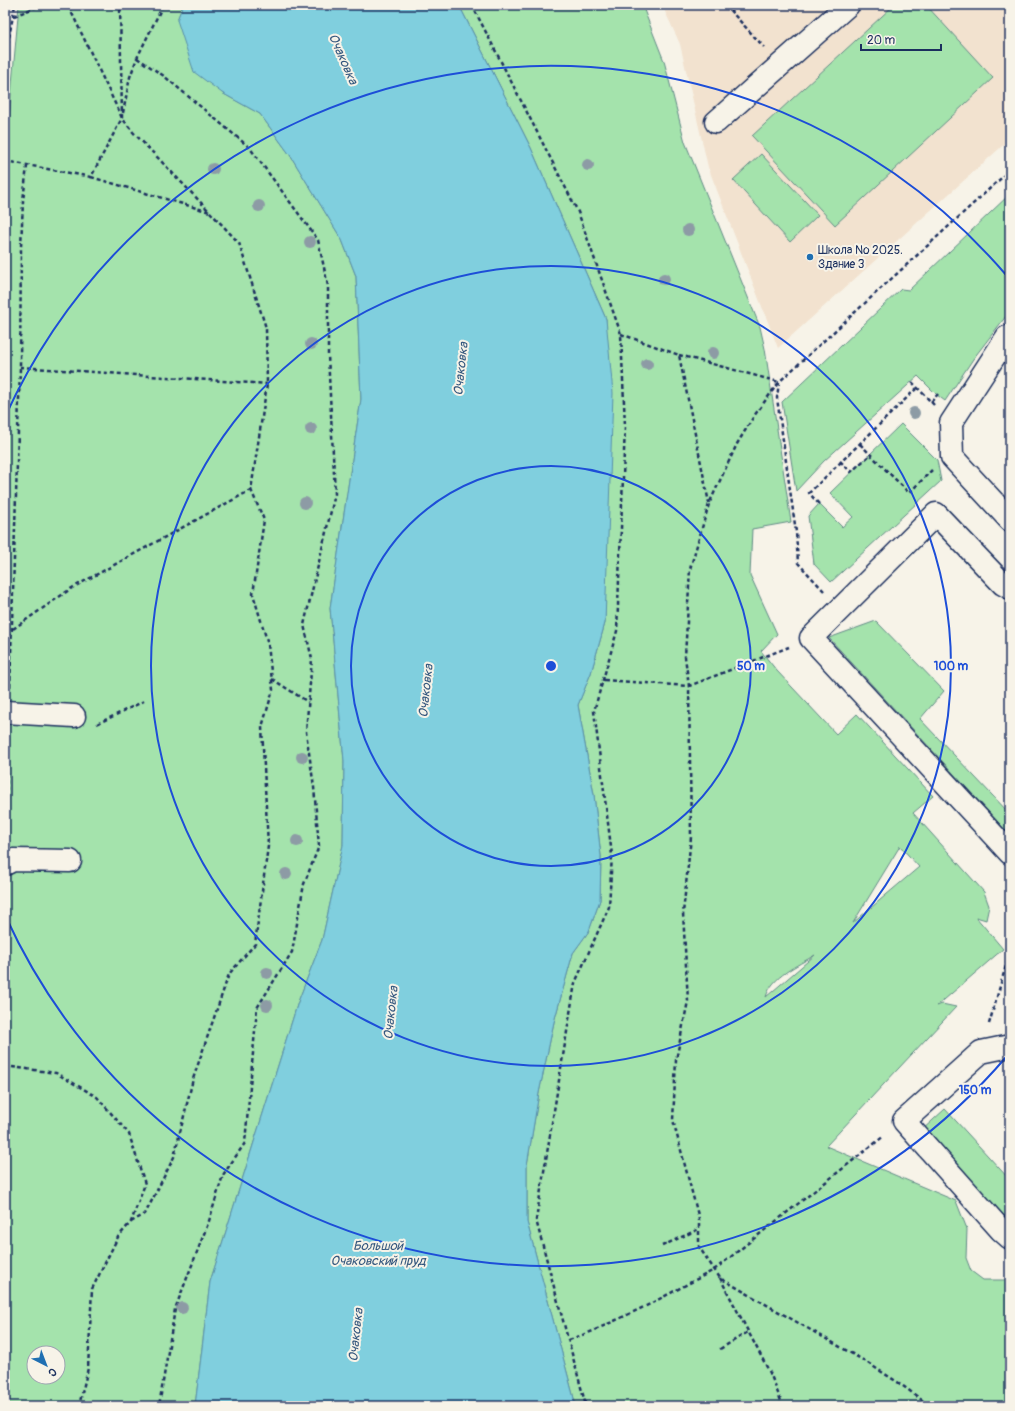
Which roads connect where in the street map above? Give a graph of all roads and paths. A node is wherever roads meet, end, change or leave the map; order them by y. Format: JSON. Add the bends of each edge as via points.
{"nodes":[{"id":1,"x":15,"y":5,"type":"edge"},
{"id":2,"x":41,"y":5,"type":"edge"},
{"id":3,"x":68,"y":5,"type":"edge"},
{"id":4,"x":120,"y":5,"type":"edge"},
{"id":5,"x":162,"y":5,"type":"edge"},
{"id":6,"x":472,"y":5,"type":"edge"},
{"id":7,"x":725,"y":5,"type":"edge"},
{"id":8,"x":848,"y":5,"type":"edge"},
{"id":9,"x":13,"y":16,"type":"junction"},
{"id":10,"x":5,"y":58,"type":"edge"},
{"id":11,"x":137,"y":58,"type":"junction"},
{"id":12,"x":781,"y":64,"type":"junction"},
{"id":13,"x":122,"y":118,"type":"junction"},
{"id":14,"x":716,"y":122,"type":"dead end"},
{"id":15,"x":5,"y":161,"type":"edge"},
{"id":16,"x":27,"y":166,"type":"junction"},
{"id":17,"x":1010,"y":170,"type":"edge"},
{"id":18,"x":91,"y":177,"type":"junction"},
{"id":19,"x":210,"y":212,"type":"junction"},
{"id":20,"x":621,"y":334,"type":"junction"},
{"id":21,"x":1009,"y":337,"type":"edge"},
{"id":22,"x":679,"y":354,"type":"junction"},
{"id":23,"x":20,"y":367,"type":"junction"},
{"id":24,"x":779,"y":382,"type":"junction"},
{"id":25,"x":912,"y":382,"type":"dead end"},
{"id":26,"x":267,"y":384,"type":"junction"},
{"id":27,"x":917,"y":388,"type":"junction"},
{"id":28,"x":951,"y":423,"type":"junction"},
{"id":29,"x":860,"y":444,"type":"junction"},
{"id":30,"x":871,"y":454,"type":"junction"},
{"id":31,"x":952,"y":457,"type":"junction"},
{"id":32,"x":840,"y":461,"type":"junction"},
{"id":33,"x":251,"y":490,"type":"junction"},
{"id":34,"x":709,"y":504,"type":"junction"},
{"id":35,"x":819,"y":504,"type":"dead end"},
{"id":36,"x":1010,"y":520,"type":"edge"},
{"id":37,"x":1010,"y":588,"type":"edge"},
{"id":38,"x":844,"y":606,"type":"junction"},
{"id":39,"x":13,"y":629,"type":"junction"},
{"id":40,"x":811,"y":638,"type":"junction"},
{"id":41,"x":272,"y":679,"type":"junction"},
{"id":42,"x":604,"y":680,"type":"junction"},
{"id":43,"x":689,"y":686,"type":"junction"},
{"id":44,"x":144,"y":701,"type":"dead end"},
{"id":45,"x":308,"y":702,"type":"junction"},
{"id":46,"x":7,"y":712,"type":"edge"},
{"id":47,"x":74,"y":716,"type":"joint"},
{"id":48,"x":5,"y":834,"type":"edge"},
{"id":49,"x":1010,"y":853,"type":"edge"},
{"id":50,"x":70,"y":861,"type":"dead end"},
{"id":51,"x":5,"y":864,"type":"edge"},
{"id":52,"x":1010,"y":952,"type":"edge"},
{"id":53,"x":1010,"y":1046,"type":"edge"},
{"id":54,"x":981,"y":1052,"type":"junction"},
{"id":55,"x":5,"y":1066,"type":"edge"},
{"id":56,"x":904,"y":1121,"type":"junction"},
{"id":57,"x":131,"y":1222,"type":"junction"},
{"id":58,"x":699,"y":1228,"type":"junction"},
{"id":59,"x":1010,"y":1238,"type":"edge"},
{"id":60,"x":662,"y":1246,"type":"dead end"},
{"id":61,"x":714,"y":1270,"type":"junction"},
{"id":62,"x":720,"y":1278,"type":"junction"},
{"id":63,"x":748,"y":1332,"type":"junction"},
{"id":64,"x":569,"y":1340,"type":"junction"},
{"id":65,"x":720,"y":1349,"type":"dead end"},
{"id":66,"x":79,"y":1406,"type":"edge"},
{"id":67,"x":159,"y":1406,"type":"edge"},
{"id":68,"x":586,"y":1406,"type":"edge"},
{"id":69,"x":783,"y":1406,"type":"edge"},
{"id":70,"x":930,"y":1406,"type":"edge"}],
"edges":[{"from":1,"to":9,"type":"path"},
{"from":2,"to":9,"type":"path"},
{"from":3,"to":13,"type":"path"},
{"from":4,"to":13,"type":"path"},
{"from":5,"to":11,"type":"path"},
{"from":6,"to":20,"type":"path","via":[[578,212]]},
{"from":7,"to":12,"type":"path"},
{"from":8,"to":12,"type":"lane"},
{"from":9,"to":10,"type":"path"},
{"from":11,"to":13,"type":"path","via":[[130,77]]},
{"from":11,"to":45,"type":"path","via":[[164,76],[250,148],[318,240],[328,286],[328,355],[335,494],[304,625],[312,659]]},
{"from":12,"to":14,"type":"lane"},
{"from":13,"to":18,"type":"path"},
{"from":13,"to":19,"type":"path"},
{"from":15,"to":16,"type":"path"},
{"from":16,"to":18,"type":"path"},
{"from":16,"to":23,"type":"path","via":[[21,247]]},
{"from":17,"to":24,"type":"path"},
{"from":18,"to":19,"type":"path"},
{"from":19,"to":26,"type":"path","via":[[239,243],[266,328]]},
{"from":20,"to":22,"type":"path"},
{"from":20,"to":42,"type":"path","via":[[625,426],[617,631]]},
{"from":21,"to":28,"type":"lane"},
{"from":22,"to":24,"type":"path"},
{"from":22,"to":34,"type":"path"},
{"from":23,"to":26,"type":"path"},
{"from":23,"to":39,"type":"path"},
{"from":24,"to":34,"type":"path","via":[[737,444]]},
{"from":24,"to":38,"type":"path","via":[[777,398],[798,563],[822,589]]},
{"from":25,"to":27,"type":"path"},
{"from":26,"to":33,"type":"path"},
{"from":27,"to":28,"type":"path"},
{"from":27,"to":29,"type":"path"},
{"from":28,"to":31,"type":"lane"},
{"from":29,"to":30,"type":"path"},
{"from":29,"to":32,"type":"path"},
{"from":30,"to":31,"type":"path","via":[[909,493],[938,465]]},
{"from":30,"to":32,"type":"path","via":[[851,472]]},
{"from":31,"to":36,"type":"lane"},
{"from":32,"to":35,"type":"path","via":[[809,493]]},
{"from":33,"to":39,"type":"path","via":[[72,588]]},
{"from":33,"to":41,"type":"path","via":[[264,520],[253,594],[268,644]]},
{"from":34,"to":43,"type":"path","via":[[690,569],[685,657]]},
{"from":37,"to":38,"type":"lane","via":[[1003,584],[936,514]]},
{"from":38,"to":40,"type":"lane"},
{"from":39,"to":46,"type":"path"},
{"from":40,"to":43,"type":"path"},
{"from":40,"to":49,"type":"lane"},
{"from":41,"to":45,"type":"path"},
{"from":41,"to":57,"type":"path","via":[[273,690],[262,727],[268,846],[255,944],[229,974],[193,1079],[174,1157],[145,1214]]},
{"from":42,"to":43,"type":"path"},
{"from":42,"to":64,"type":"path","via":[[594,711],[612,855],[609,907],[575,983],[536,1220]]},
{"from":43,"to":58,"type":"path","via":[[691,837],[683,913],[688,1001],[676,1060],[673,1120],[699,1219]]},
{"from":44,"to":47,"type":"path","via":[[90,728],[73,726]]},
{"from":45,"to":67,"type":"path","via":[[306,732],[319,846],[304,884],[292,952],[257,1008],[245,1143],[223,1175],[209,1222],[175,1309]]},
{"from":46,"to":47,"type":"lane"},
{"from":46,"to":48,"type":"path"},
{"from":50,"to":51,"type":"lane","via":[[13,860]]},
{"from":52,"to":54,"type":"path"},
{"from":53,"to":54,"type":"lane"},
{"from":54,"to":56,"type":"lane"},
{"from":55,"to":57,"type":"path","via":[[56,1073],[97,1097],[129,1134],[145,1184]]},
{"from":56,"to":59,"type":"lane"},
{"from":56,"to":61,"type":"path"},
{"from":57,"to":66,"type":"path","via":[[118,1237],[92,1289],[88,1368]]},
{"from":58,"to":60,"type":"path"},
{"from":58,"to":61,"type":"path","via":[[699,1247]]},
{"from":61,"to":62,"type":"path"},
{"from":61,"to":64,"type":"path","via":[[650,1304]]},
{"from":62,"to":63,"type":"path"},
{"from":62,"to":70,"type":"path","via":[[863,1360]]},
{"from":63,"to":65,"type":"path"},
{"from":63,"to":69,"type":"path","via":[[770,1373]]},
{"from":64,"to":68,"type":"path"}]}
